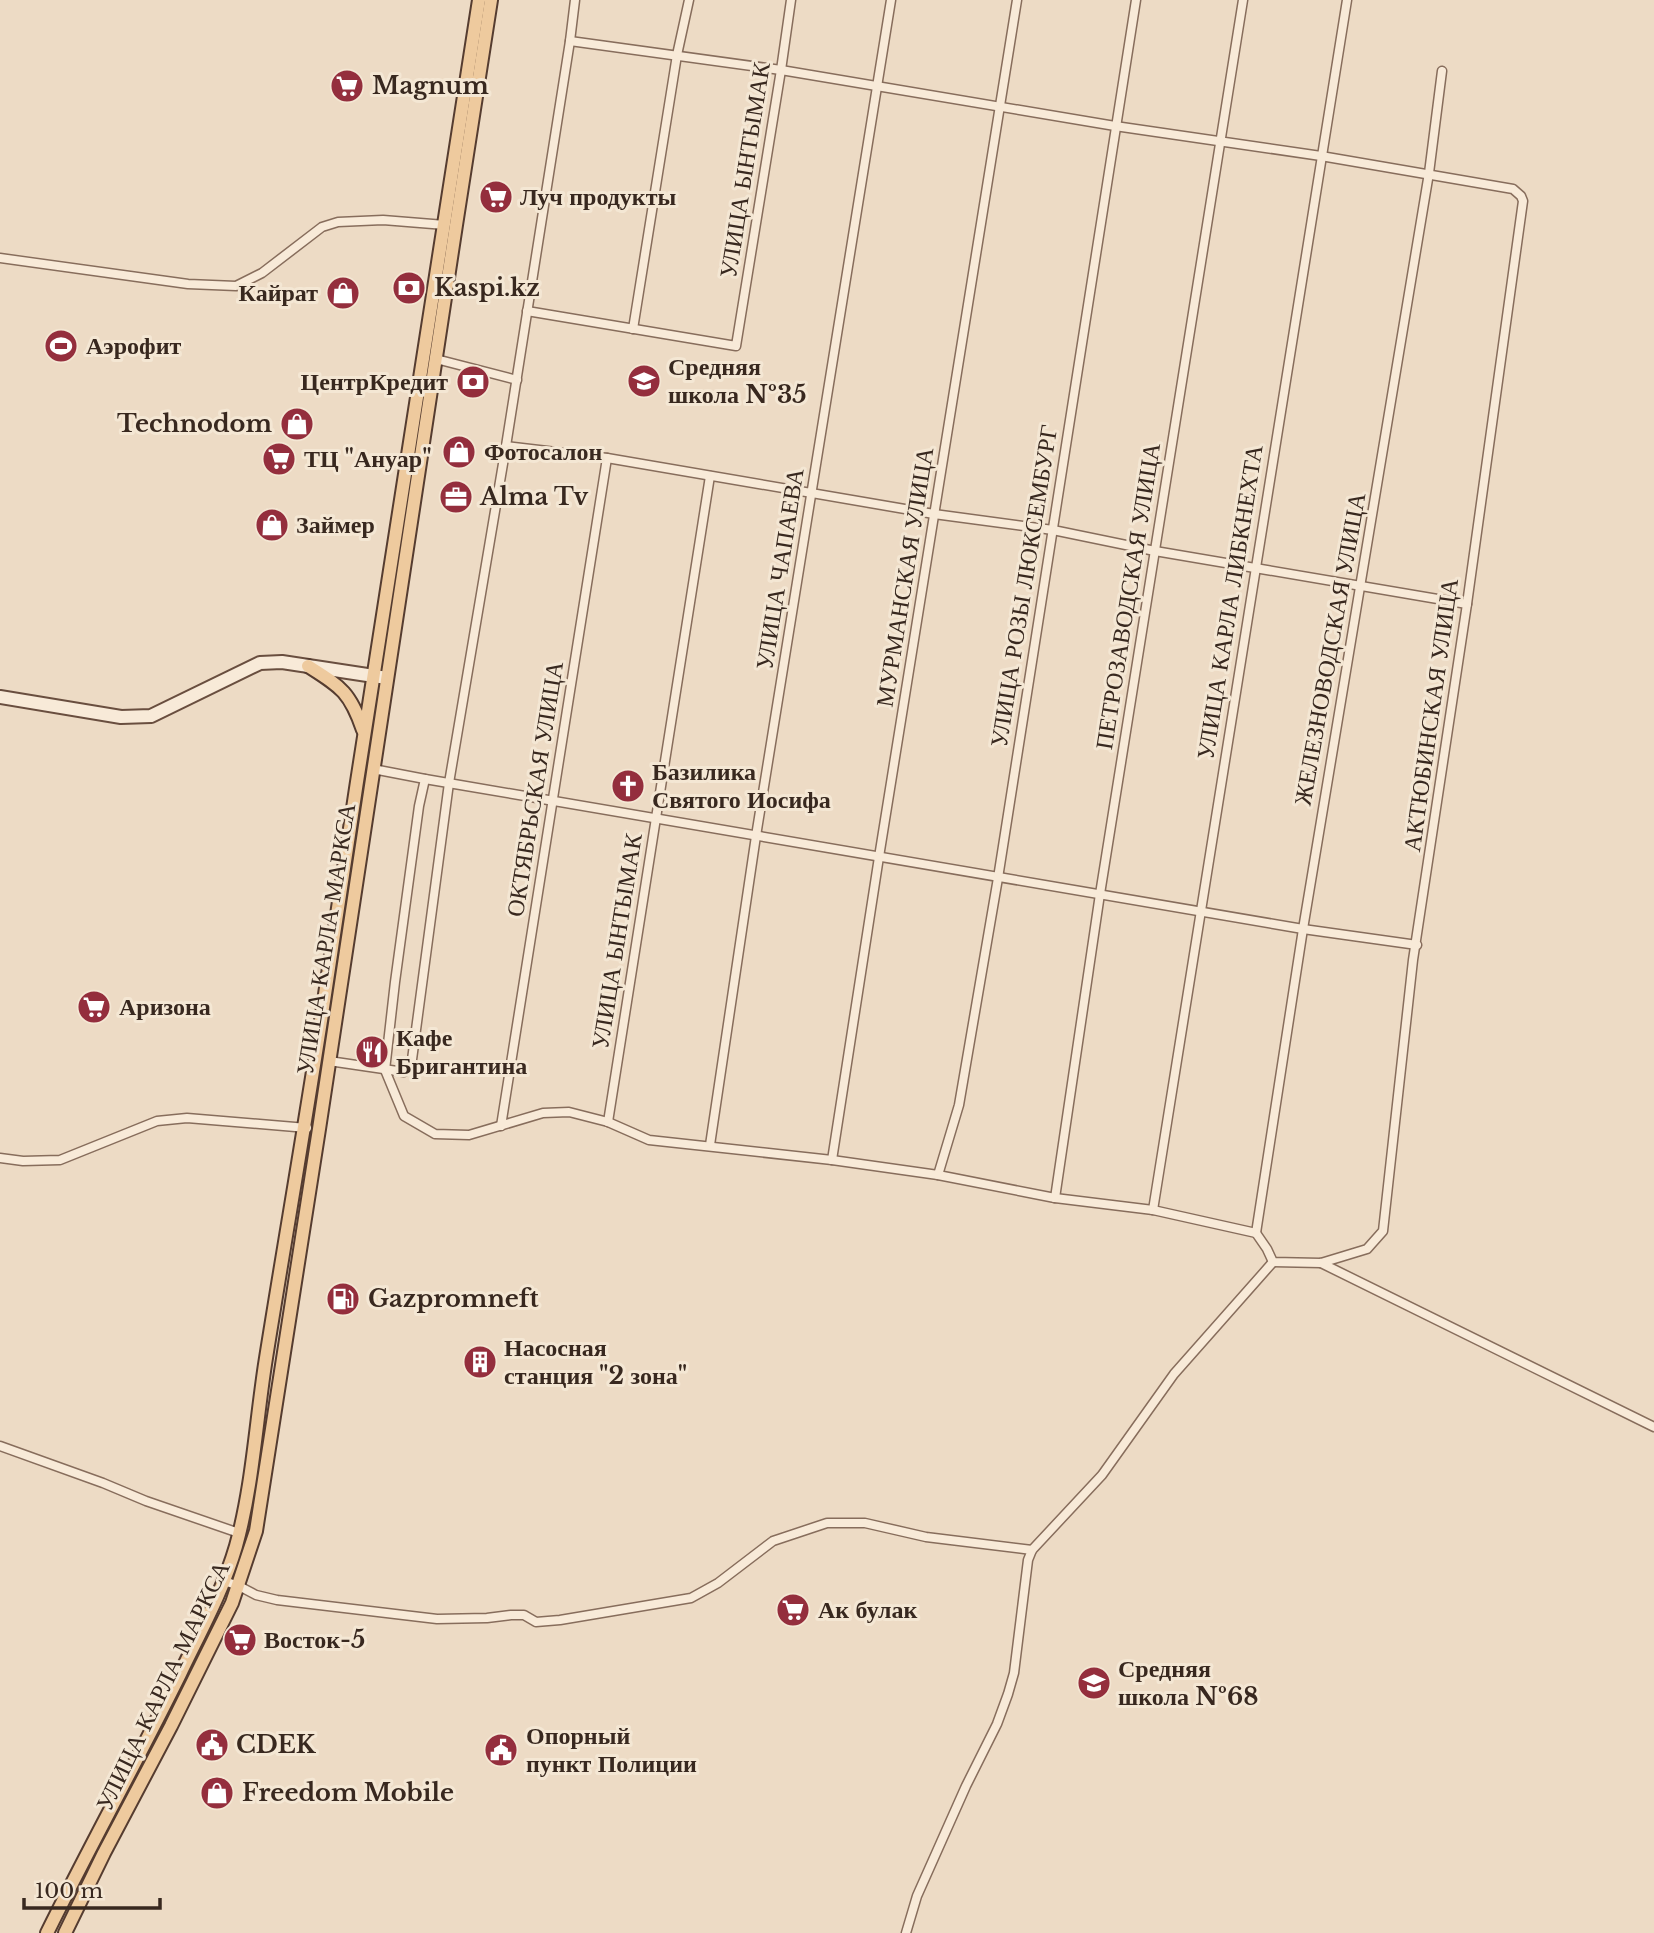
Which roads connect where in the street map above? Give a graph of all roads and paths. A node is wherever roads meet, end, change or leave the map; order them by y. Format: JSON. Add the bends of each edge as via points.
{"nodes":[{"id":1,"x":480,"y":0,"type":"edge"},
{"id":2,"x":491,"y":0,"type":"edge"},
{"id":3,"x":575,"y":0,"type":"edge"},
{"id":4,"x":689,"y":0,"type":"edge"},
{"id":5,"x":791,"y":0,"type":"edge"},
{"id":6,"x":891,"y":0,"type":"edge"},
{"id":7,"x":1017,"y":0,"type":"edge"},
{"id":8,"x":1136,"y":0,"type":"edge"},
{"id":9,"x":1243,"y":0,"type":"edge"},
{"id":10,"x":1347,"y":0,"type":"edge"},
{"id":11,"x":570,"y":41,"type":"junction"},
{"id":12,"x":677,"y":55,"type":"junction"},
{"id":13,"x":781,"y":69,"type":"junction"},
{"id":14,"x":1442,"y":71,"type":"dead end"},
{"id":15,"x":877,"y":86,"type":"junction"},
{"id":16,"x":1000,"y":107,"type":"junction"},
{"id":17,"x":1115,"y":126,"type":"junction"},
{"id":18,"x":1221,"y":142,"type":"junction"},
{"id":19,"x":1321,"y":156,"type":"junction"},
{"id":20,"x":1429,"y":173,"type":"junction"},
{"id":21,"x":449,"y":225,"type":"junction"},
{"id":22,"x":0,"y":258,"type":"edge"},
{"id":23,"x":527,"y":311,"type":"junction"},
{"id":24,"x":634,"y":329,"type":"junction"},
{"id":25,"x":436,"y":359,"type":"junction"},
{"id":26,"x":517,"y":380,"type":"junction"},
{"id":27,"x":506,"y":446,"type":"junction"},
{"id":28,"x":607,"y":458,"type":"junction"},
{"id":29,"x":710,"y":476,"type":"junction"},
{"id":30,"x":812,"y":493,"type":"junction"},
{"id":31,"x":934,"y":513,"type":"junction"},
{"id":32,"x":1053,"y":530,"type":"junction"},
{"id":33,"x":1155,"y":551,"type":"junction"},
{"id":34,"x":1255,"y":568,"type":"junction"},
{"id":35,"x":1360,"y":586,"type":"junction"},
{"id":36,"x":1467,"y":604,"type":"junction"},
{"id":37,"x":309,"y":666,"type":"junction"},
{"id":38,"x":373,"y":676,"type":"junction"},
{"id":39,"x":387,"y":678,"type":"junction"},
{"id":40,"x":0,"y":697,"type":"edge"},
{"id":41,"x":364,"y":733,"type":"junction"},
{"id":42,"x":373,"y":769,"type":"junction"},
{"id":43,"x":425,"y":779,"type":"junction"},
{"id":44,"x":449,"y":783,"type":"junction"},
{"id":45,"x":553,"y":801,"type":"junction"},
{"id":46,"x":655,"y":818,"type":"junction"},
{"id":47,"x":756,"y":836,"type":"junction"},
{"id":48,"x":879,"y":857,"type":"junction"},
{"id":49,"x":998,"y":878,"type":"junction"},
{"id":50,"x":1100,"y":894,"type":"junction"},
{"id":51,"x":1202,"y":911,"type":"junction"},
{"id":52,"x":1303,"y":929,"type":"junction"},
{"id":53,"x":1417,"y":945,"type":"junction"},
{"id":54,"x":330,"y":1061,"type":"junction"},
{"id":55,"x":385,"y":1070,"type":"junction"},
{"id":56,"x":608,"y":1122,"type":"junction"},
{"id":57,"x":501,"y":1126,"type":"junction"},
{"id":58,"x":304,"y":1128,"type":"junction"},
{"id":59,"x":319,"y":1129,"type":"junction"},
{"id":60,"x":710,"y":1145,"type":"junction"},
{"id":61,"x":0,"y":1158,"type":"edge"},
{"id":62,"x":832,"y":1160,"type":"junction"},
{"id":63,"x":938,"y":1175,"type":"junction"},
{"id":64,"x":1055,"y":1198,"type":"junction"},
{"id":65,"x":1153,"y":1210,"type":"junction"},
{"id":66,"x":1255,"y":1233,"type":"junction"},
{"id":67,"x":1273,"y":1262,"type":"junction"},
{"id":68,"x":1321,"y":1263,"type":"junction"},
{"id":69,"x":1654,"y":1427,"type":"edge"},
{"id":70,"x":0,"y":1447,"type":"edge"},
{"id":71,"x":239,"y":1533,"type":"junction"},
{"id":72,"x":1032,"y":1550,"type":"junction"},
{"id":73,"x":224,"y":1581,"type":"junction"},
{"id":74,"x":239,"y":1586,"type":"junction"},
{"id":75,"x":47,"y":1933,"type":"edge"},
{"id":76,"x":68,"y":1933,"type":"edge"},
{"id":77,"x":906,"y":1933,"type":"edge"}],
"edges":[{"from":1,"to":21,"type":"main road","name":"УЛИЦА КАРЛА МАРКСА"},
{"from":2,"to":21,"type":"main road","name":"УЛИЦА КАРЛА МАРКСА"},
{"from":3,"to":11,"type":"street"},
{"from":4,"to":12,"type":"street"},
{"from":5,"to":13,"type":"street","name":"УЛИЦА ЫНТЫМАК"},
{"from":6,"to":15,"type":"street","name":"УЛИЦА ЧАПАЕВА"},
{"from":7,"to":16,"type":"street","name":"МУРМАНСКАЯ УЛИЦА"},
{"from":8,"to":17,"type":"street","name":"УЛИЦА РОЗЫ ЛЮКСЕМБУРГ"},
{"from":9,"to":18,"type":"street","name":"ПЕТРОЗАВОДСКАЯ УЛИЦА"},
{"from":10,"to":19,"type":"street","name":"УЛИЦА КАРЛА ЛИБКНЕХТА"},
{"from":11,"to":12,"type":"street"},
{"from":11,"to":23,"type":"street"},
{"from":12,"to":13,"type":"street"},
{"from":12,"to":24,"type":"street"},
{"from":13,"to":15,"type":"street"},
{"from":13,"to":24,"type":"street","name":"УЛИЦА ЫНТЫМАК","via":[[736,345]]},
{"from":14,"to":20,"type":"street","name":"ЖЕЛЕЗНОВОДСКАЯ УЛИЦА"},
{"from":15,"to":16,"type":"street"},
{"from":15,"to":30,"type":"street","name":"УЛИЦА ЧАПАЕВА"},
{"from":16,"to":17,"type":"street"},
{"from":16,"to":31,"type":"street","name":"МУРМАНСКАЯ УЛИЦА"},
{"from":17,"to":18,"type":"street"},
{"from":17,"to":32,"type":"street","name":"УЛИЦА РОЗЫ ЛЮКСЕМБУРГ"},
{"from":18,"to":19,"type":"street"},
{"from":18,"to":33,"type":"street","name":"ПЕТРОЗАВОДСКАЯ УЛИЦА"},
{"from":19,"to":20,"type":"street"},
{"from":19,"to":34,"type":"street","name":"УЛИЦА КАРЛА ЛИБКНЕХТА"},
{"from":20,"to":35,"type":"street","name":"ЖЕЛЕЗНОВОДСКАЯ УЛИЦА"},
{"from":20,"to":36,"type":"street","name":"АКТЮБИНСКАЯ УЛИЦА","via":[[1513,189],[1523,201]]},
{"from":21,"to":22,"type":"street","via":[[338,222],[322,227],[236,286],[188,284]]},
{"from":21,"to":25,"type":"main road","name":"УЛИЦА КАРЛА МАРКСА"},
{"from":21,"to":38,"type":"main road","name":"УЛИЦА КАРЛА МАРКСА"},
{"from":23,"to":24,"type":"street"},
{"from":23,"to":26,"type":"street"},
{"from":25,"to":26,"type":"street"},
{"from":25,"to":39,"type":"main road","name":"УЛИЦА КАРЛА МАРКСА"},
{"from":26,"to":27,"type":"street"},
{"from":27,"to":28,"type":"street"},
{"from":27,"to":44,"type":"street"},
{"from":28,"to":29,"type":"street"},
{"from":28,"to":45,"type":"street","name":"ОКТЯБРЬСКАЯ УЛИЦА"},
{"from":29,"to":30,"type":"street"},
{"from":29,"to":46,"type":"street","name":"УЛИЦА ЫНТЫМАК"},
{"from":30,"to":31,"type":"street"},
{"from":30,"to":47,"type":"street","name":"УЛИЦА ЧАПАЕВА"},
{"from":31,"to":32,"type":"street"},
{"from":31,"to":48,"type":"street","name":"МУРМАНСКАЯ УЛИЦА"},
{"from":32,"to":33,"type":"street"},
{"from":32,"to":49,"type":"street","name":"УЛИЦА РОЗЫ ЛЮКСЕМБУРГ"},
{"from":33,"to":34,"type":"street"},
{"from":33,"to":50,"type":"street","name":"ПЕТРОЗАВОДСКАЯ УЛИЦА"},
{"from":34,"to":35,"type":"street"},
{"from":34,"to":51,"type":"street","name":"УЛИЦА КАРЛА ЛИБКНЕХТА"},
{"from":35,"to":36,"type":"street"},
{"from":35,"to":52,"type":"street","name":"ЖЕЛЕЗНОВОДСКАЯ УЛИЦА"},
{"from":36,"to":53,"type":"street","name":"АКТЮБИНСКАЯ УЛИЦА"},
{"from":37,"to":38,"type":"street"},
{"from":37,"to":40,"type":"street","via":[[260,663],[150,716],[121,717]]},
{"from":37,"to":41,"type":"main road","via":[[341,687]]},
{"from":38,"to":39,"type":"street"},
{"from":38,"to":41,"type":"main road","name":"УЛИЦА КАРЛА МАРКСА"},
{"from":39,"to":42,"type":"main road","name":"УЛИЦА КАРЛА МАРКСА"},
{"from":41,"to":58,"type":"main road","name":"УЛИЦА КАРЛА МАРКСА"},
{"from":42,"to":43,"type":"street"},
{"from":42,"to":54,"type":"main road","name":"УЛИЦА КАРЛА МАРКСА"},
{"from":43,"to":44,"type":"street"},
{"from":43,"to":55,"type":"street"},
{"from":44,"to":45,"type":"street"},
{"from":44,"to":55,"type":"street","via":[[411,1067],[404,1072]]},
{"from":45,"to":46,"type":"street"},
{"from":45,"to":57,"type":"street","name":"ОКТЯБРЬСКАЯ УЛИЦА"},
{"from":46,"to":47,"type":"street"},
{"from":46,"to":56,"type":"street","name":"УЛИЦА ЫНТЫМАК"},
{"from":47,"to":48,"type":"street"},
{"from":47,"to":60,"type":"street","name":"УЛИЦА ЧАПАЕВА"},
{"from":48,"to":49,"type":"street"},
{"from":48,"to":62,"type":"street","name":"МУРМАНСКАЯ УЛИЦА"},
{"from":49,"to":50,"type":"street"},
{"from":49,"to":63,"type":"street","name":"УЛИЦА РОЗЫ ЛЮКСЕМБУРГ","via":[[959,1105]]},
{"from":50,"to":51,"type":"street"},
{"from":50,"to":64,"type":"street","name":"ПЕТРОЗАВОДСКАЯ УЛИЦА"},
{"from":51,"to":52,"type":"street"},
{"from":51,"to":65,"type":"street","name":"УЛИЦА КАРЛА ЛИБКНЕХТА"},
{"from":52,"to":53,"type":"street"},
{"from":52,"to":66,"type":"street","name":"ЖЕЛЕЗНОВОДСКАЯ УЛИЦА"},
{"from":53,"to":68,"type":"street","name":"АКТЮБИНСКАЯ УЛИЦА","via":[[1383,1231],[1367,1249]]},
{"from":54,"to":55,"type":"street"},
{"from":54,"to":59,"type":"main road","name":"УЛИЦА КАРЛА МАРКСА"},
{"from":55,"to":57,"type":"street","via":[[404,1116],[435,1134],[469,1135]]},
{"from":56,"to":57,"type":"street","via":[[569,1112],[543,1113]]},
{"from":56,"to":60,"type":"street","via":[[649,1140]]},
{"from":58,"to":59,"type":"street"},
{"from":58,"to":61,"type":"street","via":[[187,1118],[157,1121],[60,1160]]},
{"from":58,"to":71,"type":"main road","name":"УЛИЦА КАРЛА МАРКСА"},
{"from":59,"to":74,"type":"main road","name":"УЛИЦА КАРЛА МАРКСА","via":[[256,1531]]},
{"from":60,"to":62,"type":"street"},
{"from":62,"to":63,"type":"street"},
{"from":63,"to":64,"type":"street"},
{"from":64,"to":65,"type":"street"},
{"from":65,"to":66,"type":"street"},
{"from":66,"to":67,"type":"street"},
{"from":67,"to":68,"type":"street"},
{"from":67,"to":72,"type":"street","via":[[1174,1374],[1102,1475]]},
{"from":68,"to":69,"type":"street"},
{"from":70,"to":71,"type":"street"},
{"from":71,"to":73,"type":"main road","name":"УЛИЦА КАРЛА МАРКСА"},
{"from":72,"to":74,"type":"street","via":[[926,1538],[864,1523],[827,1523],[773,1541],[691,1598],[536,1622],[524,1615],[437,1619],[277,1600]]},
{"from":72,"to":77,"type":"street","via":[[1008,1694],[917,1896]]},
{"from":73,"to":74,"type":"street"},
{"from":73,"to":75,"type":"main road","name":"УЛИЦА КАРЛА МАРКСА"},
{"from":74,"to":76,"type":"main road","name":"УЛИЦА КАРЛА МАРКСА"}]}
